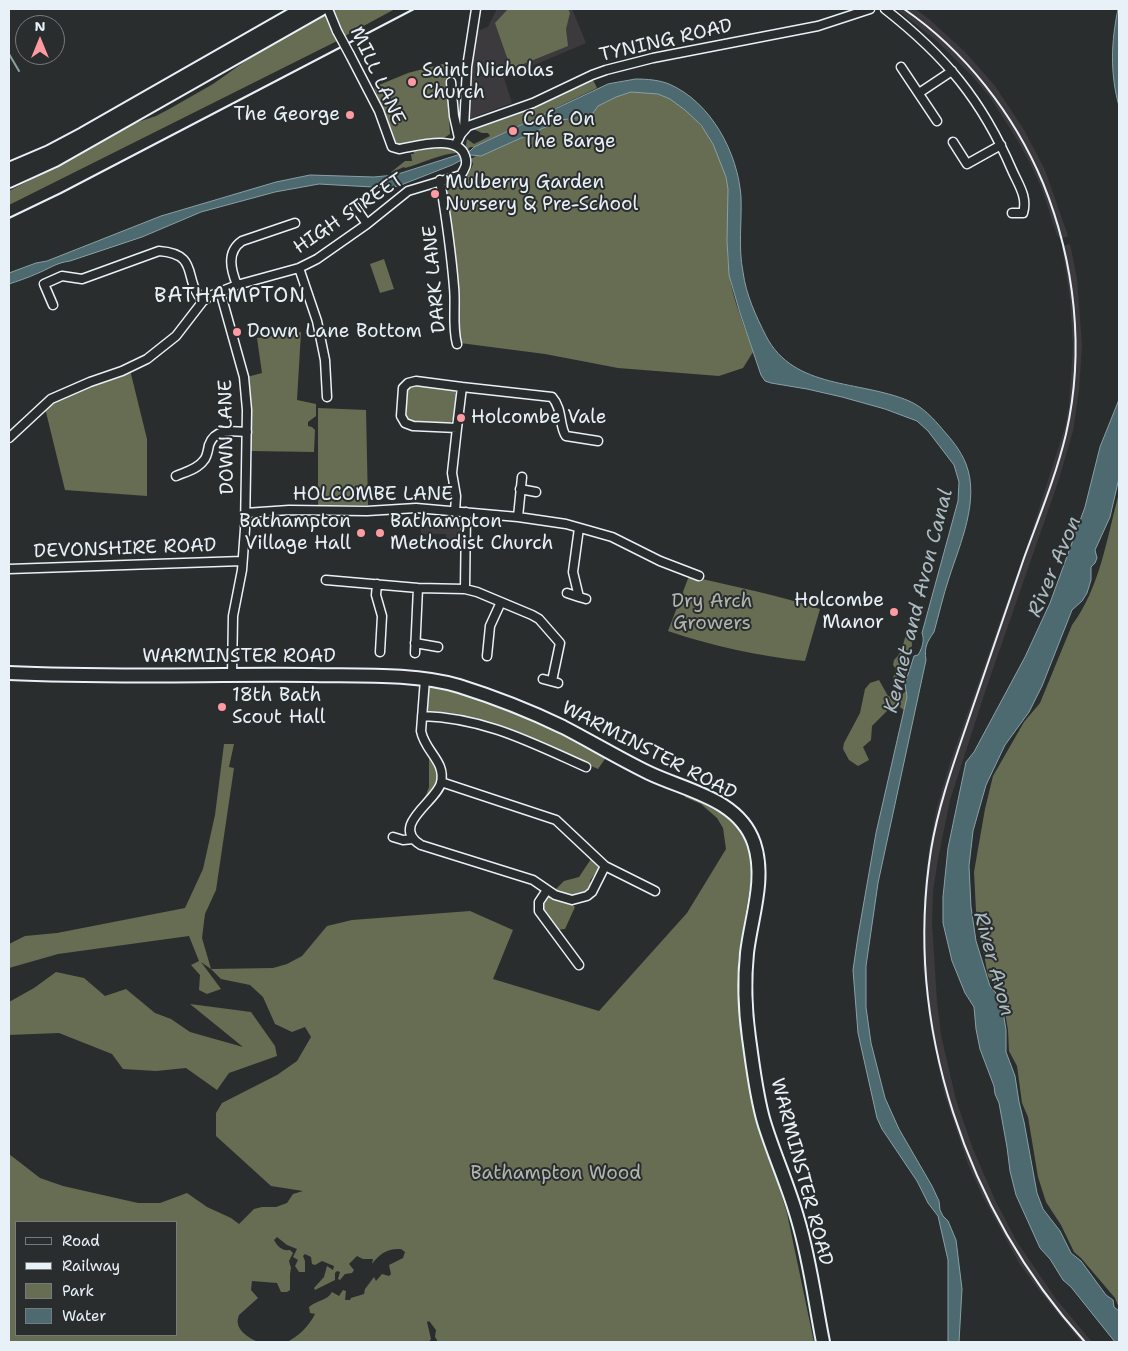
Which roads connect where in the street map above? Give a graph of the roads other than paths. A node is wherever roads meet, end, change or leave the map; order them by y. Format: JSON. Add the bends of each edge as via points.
{"nodes":[{"id":1,"x":302,"y":9,"type":"edge"},
{"id":2,"x":476,"y":9,"type":"edge"},
{"id":3,"x":870,"y":9,"type":"edge"},
{"id":4,"x":885,"y":9,"type":"edge"},
{"id":5,"x":327,"y":11,"type":"edge"},
{"id":6,"x":901,"y":68,"type":"dead end"},
{"id":7,"x":952,"y":71,"type":"junction"},
{"id":8,"x":451,"y":82,"type":"dead end"},
{"id":9,"x":919,"y":93,"type":"junction"},
{"id":10,"x":937,"y":121,"type":"dead end"},
{"id":11,"x":464,"y":129,"type":"junction"},
{"id":12,"x":954,"y":142,"type":"dead end"},
{"id":13,"x":458,"y":143,"type":"junction"},
{"id":14,"x":1001,"y":145,"type":"junction"},
{"id":15,"x":9,"y":169,"type":"edge"},
{"id":16,"x":9,"y":180,"type":"edge"},
{"id":17,"x":440,"y":180,"type":"junction"},
{"id":18,"x":355,"y":207,"type":"dead end"},
{"id":19,"x":1012,"y":213,"type":"dead end"},
{"id":20,"x":295,"y":223,"type":"dead end"},
{"id":21,"x":367,"y":224,"type":"junction"},
{"id":22,"x":299,"y":268,"type":"junction"},
{"id":23,"x":236,"y":285,"type":"junction"},
{"id":24,"x":220,"y":291,"type":"junction"},
{"id":25,"x":203,"y":301,"type":"junction"},
{"id":26,"x":53,"y":305,"type":"dead end"},
{"id":27,"x":458,"y":344,"type":"dead end"},
{"id":28,"x":462,"y":387,"type":"junction"},
{"id":29,"x":327,"y":397,"type":"dead end"},
{"id":30,"x":457,"y":428,"type":"junction"},
{"id":31,"x":247,"y":432,"type":"junction"},
{"id":32,"x":9,"y":438,"type":"edge"},
{"id":33,"x":598,"y":441,"type":"dead end"},
{"id":34,"x":176,"y":476,"type":"dead end"},
{"id":35,"x":522,"y":477,"type":"dead end"},
{"id":36,"x":520,"y":490,"type":"junction"},
{"id":37,"x":536,"y":492,"type":"dead end"},
{"id":38,"x":455,"y":512,"type":"junction"},
{"id":39,"x":466,"y":512,"type":"junction"},
{"id":40,"x":245,"y":513,"type":"junction"},
{"id":41,"x":518,"y":517,"type":"junction"},
{"id":42,"x":579,"y":528,"type":"junction"},
{"id":43,"x":242,"y":561,"type":"junction"},
{"id":44,"x":9,"y":569,"type":"edge"},
{"id":45,"x":700,"y":576,"type":"dead end"},
{"id":46,"x":326,"y":580,"type":"dead end"},
{"id":47,"x":377,"y":584,"type":"junction"},
{"id":48,"x":418,"y":588,"type":"junction"},
{"id":49,"x":465,"y":589,"type":"junction"},
{"id":50,"x":567,"y":593,"type":"dead end"},
{"id":51,"x":501,"y":602,"type":"junction"},
{"id":52,"x":415,"y":643,"type":"junction"},
{"id":53,"x":438,"y":647,"type":"dead end"},
{"id":54,"x":478,"y":647,"type":"dead end"},
{"id":55,"x":380,"y":652,"type":"dead end"},
{"id":56,"x":415,"y":653,"type":"dead end"},
{"id":57,"x":9,"y":673,"type":"edge"},
{"id":58,"x":232,"y":675,"type":"junction"},
{"id":59,"x":425,"y":680,"type":"junction"},
{"id":60,"x":551,"y":681,"type":"dead end"},
{"id":61,"x":422,"y":716,"type":"junction"},
{"id":62,"x":586,"y":767,"type":"dead end"},
{"id":63,"x":441,"y":782,"type":"junction"},
{"id":64,"x":393,"y":838,"type":"dead end"},
{"id":65,"x":413,"y":839,"type":"junction"},
{"id":66,"x":604,"y":866,"type":"junction"},
{"id":67,"x":547,"y":890,"type":"junction"},
{"id":68,"x":655,"y":891,"type":"dead end"},
{"id":69,"x":579,"y":965,"type":"dead end"},
{"id":70,"x":823,"y":1342,"type":"edge"}],
"edges":[{"from":1,"to":15,"type":"highway","via":[[83,134]]},
{"from":2,"to":11,"type":"street","via":[[467,67]]},
{"from":3,"to":11,"type":"street","name":"TYNING ROAD","via":[[799,30],[606,70]]},
{"from":4,"to":7,"type":"street","via":[[922,39]]},
{"from":5,"to":13,"type":"street","name":"MILL LANE","bridge":true,"via":[[379,111],[392,147]]},
{"from":5,"to":16,"type":"highway","via":[[63,155]]},
{"from":6,"to":9,"type":"street"},
{"from":7,"to":9,"type":"street"},
{"from":7,"to":14,"type":"street","via":[[974,98]]},
{"from":8,"to":13,"type":"street"},
{"from":9,"to":10,"type":"street"},
{"from":11,"to":13,"type":"street"},
{"from":12,"to":14,"type":"street","via":[[967,164]]},
{"from":13,"to":17,"type":"street","name":"HIGH STREET","via":[[466,159],[465,169],[461,175]]},
{"from":14,"to":19,"type":"street","via":[[1024,198],[1022,213]]},
{"from":17,"to":21,"type":"street","name":"HIGH STREET","via":[[408,191]]},
{"from":17,"to":27,"type":"street","name":"DARK LANE","via":[[450,240]]},
{"from":18,"to":21,"type":"street"},
{"from":20,"to":23,"type":"street","via":[[237,245],[231,261]]},
{"from":21,"to":22,"type":"street","name":"HIGH STREET"},
{"from":22,"to":23,"type":"street","name":"HIGH STREET"},
{"from":22,"to":29,"type":"street","via":[[317,321],[325,360]]},
{"from":23,"to":24,"type":"street","name":"HIGH STREET"},
{"from":24,"to":25,"type":"street","name":"HIGH STREET"},
{"from":24,"to":31,"type":"street","name":"DOWN LANE","via":[[244,377]]},
{"from":25,"to":26,"type":"street","via":[[183,258],[172,252],[159,251],[82,279],[62,276],[44,284]]},
{"from":25,"to":32,"type":"street","via":[[176,336],[147,359],[51,399]]},
{"from":28,"to":30,"type":"street"},
{"from":28,"to":30,"type":"street","via":[[416,381],[403,388],[401,416],[405,423]]},
{"from":28,"to":33,"type":"street","via":[[552,397],[561,414],[566,436]]},
{"from":30,"to":38,"type":"street","via":[[452,473]]},
{"from":31,"to":34,"type":"street","via":[[216,434],[205,460]]},
{"from":31,"to":40,"type":"street","name":"DOWN LANE"},
{"from":35,"to":36,"type":"street"},
{"from":36,"to":37,"type":"street"},
{"from":36,"to":41,"type":"street"},
{"from":38,"to":39,"type":"street","name":"HOLCOMBE LANE"},
{"from":38,"to":40,"type":"street","name":"HOLCOMBE LANE","via":[[407,508]]},
{"from":39,"to":41,"type":"street","name":"HOLCOMBE LANE"},
{"from":39,"to":49,"type":"street"},
{"from":40,"to":43,"type":"street","name":"DOWN LANE"},
{"from":41,"to":42,"type":"street","name":"HOLCOMBE LANE"},
{"from":42,"to":45,"type":"street","name":"HOLCOMBE LANE","via":[[621,541]]},
{"from":42,"to":50,"type":"street","via":[[573,572],[583,598]]},
{"from":43,"to":44,"type":"street","name":"DEVONSHIRE ROAD"},
{"from":43,"to":58,"type":"street","name":"DOWN LANE","via":[[233,616]]},
{"from":46,"to":47,"type":"street","via":[[334,584]]},
{"from":47,"to":48,"type":"street"},
{"from":47,"to":55,"type":"street","via":[[376,595],[382,616],[378,632]]},
{"from":48,"to":49,"type":"street"},
{"from":48,"to":52,"type":"street"},
{"from":49,"to":51,"type":"street"},
{"from":51,"to":54,"type":"street","via":[[490,626],[487,652]]},
{"from":51,"to":60,"type":"street","via":[[539,619],[560,642]]},
{"from":52,"to":53,"type":"street"},
{"from":52,"to":56,"type":"street"},
{"from":57,"to":58,"type":"highway","name":"WARMINSTER ROAD","via":[[78,677]]},
{"from":58,"to":59,"type":"highway","name":"WARMINSTER ROAD"},
{"from":59,"to":61,"type":"street"},
{"from":59,"to":70,"type":"highway","name":"WARMINSTER ROAD","via":[[457,686],[560,726],[650,774],[721,803],[746,826],[754,843],[758,869],[745,978],[749,1038],[761,1110],[799,1223]]},
{"from":61,"to":62,"type":"street","via":[[447,716],[508,732]]},
{"from":61,"to":63,"type":"street","via":[[423,740],[441,769]]},
{"from":63,"to":65,"type":"street","via":[[438,791],[412,821]]},
{"from":63,"to":66,"type":"street","via":[[556,820]]},
{"from":64,"to":65,"type":"street"},
{"from":65,"to":67,"type":"street","via":[[421,845],[533,880]]},
{"from":66,"to":67,"type":"street","via":[[587,896],[564,899]]},
{"from":66,"to":68,"type":"street"},
{"from":67,"to":69,"type":"street","via":[[539,902],[539,911]]}]}
